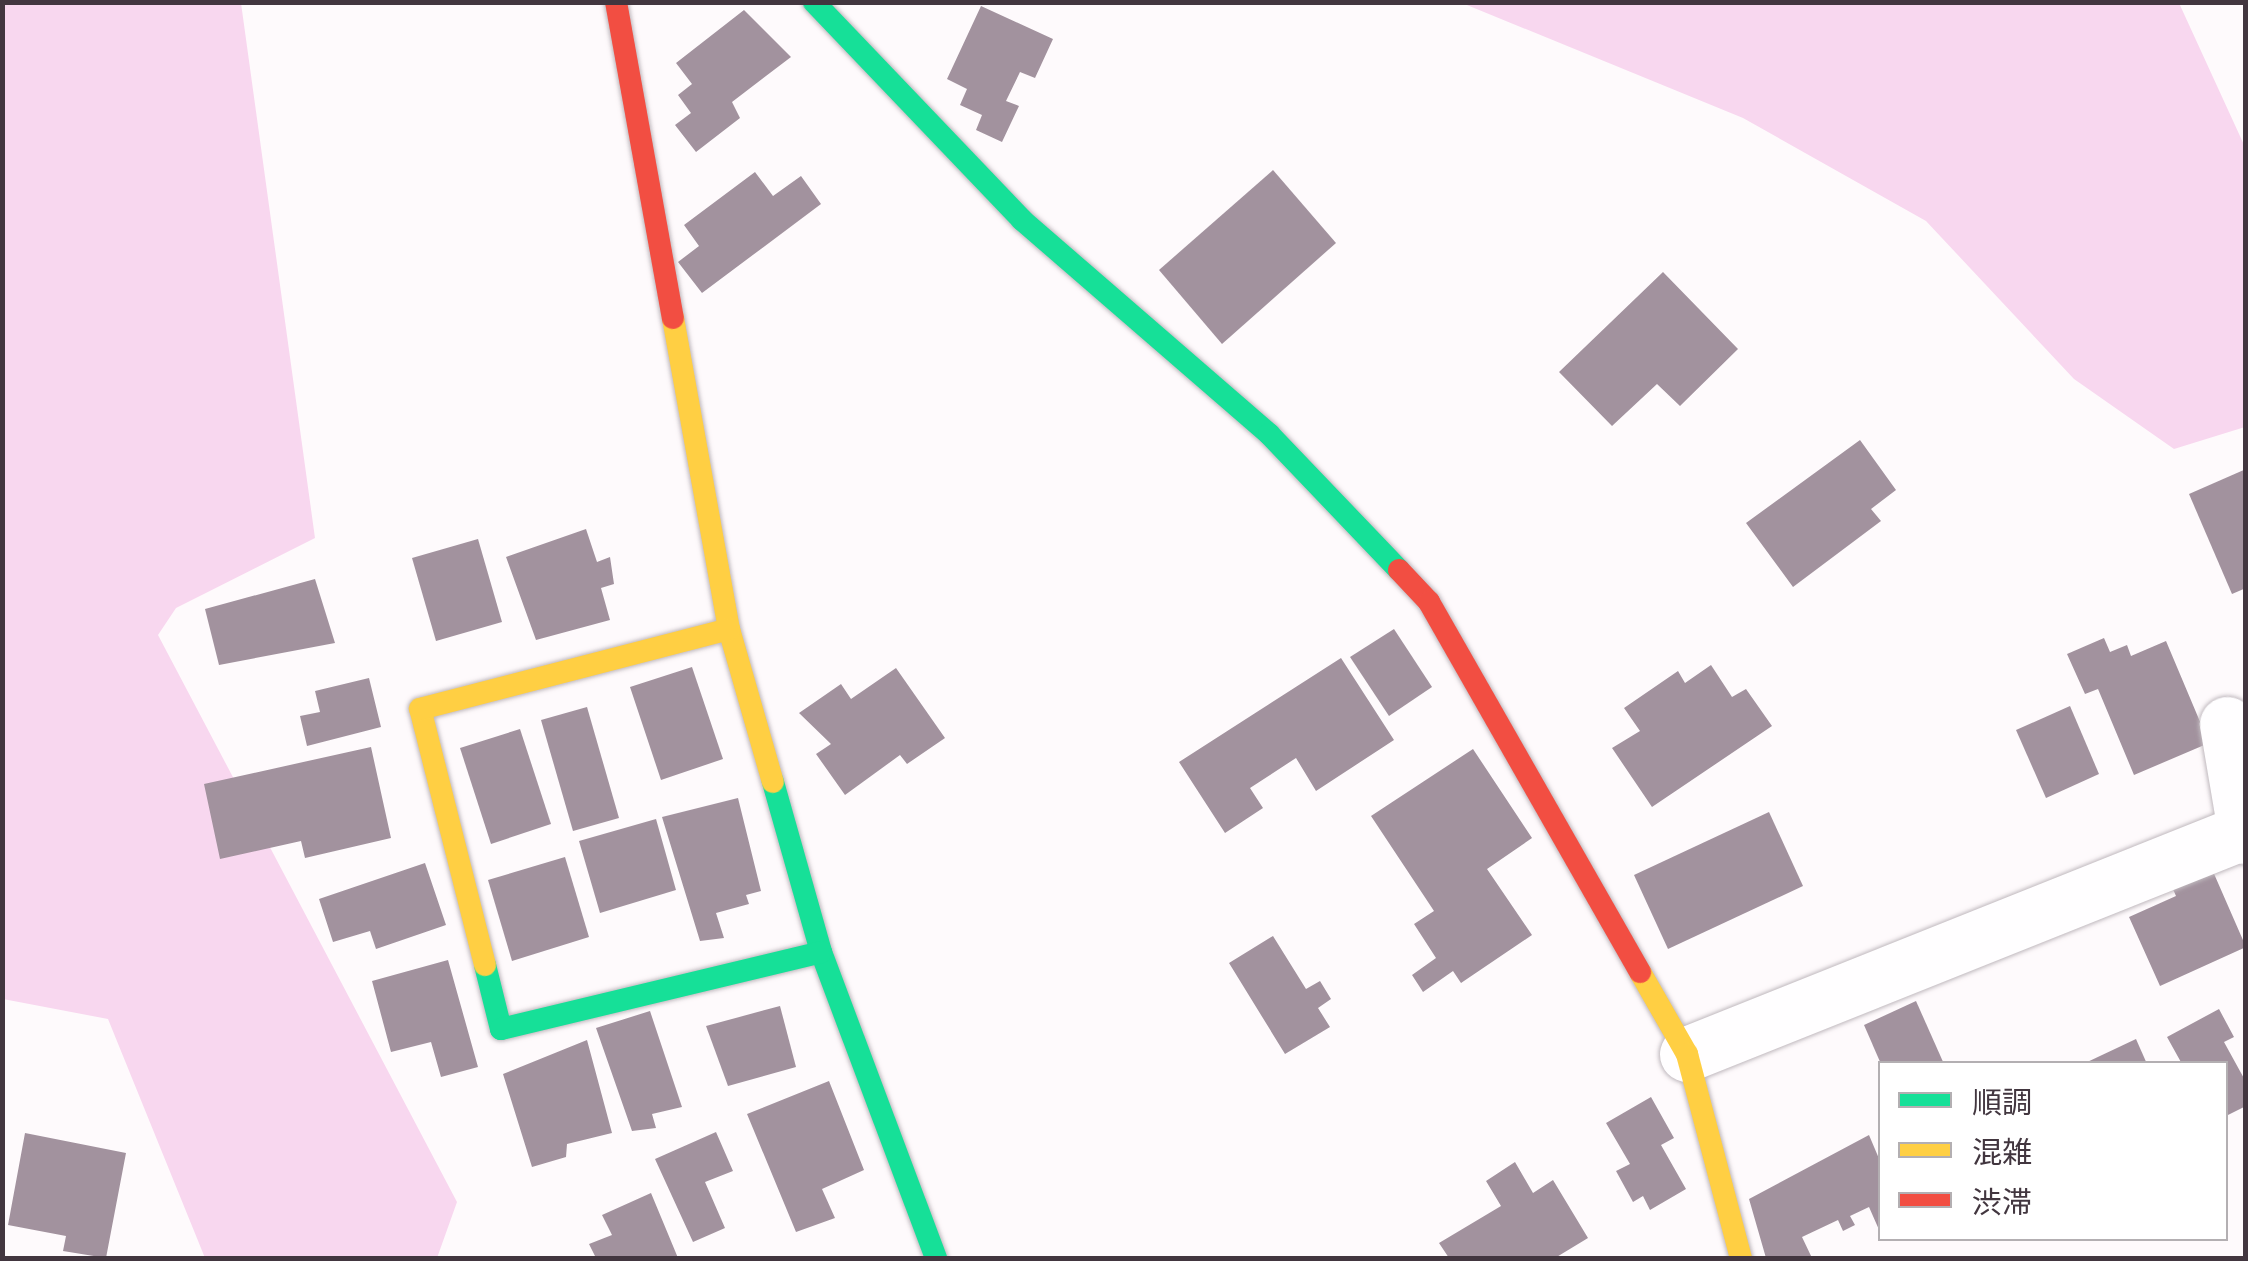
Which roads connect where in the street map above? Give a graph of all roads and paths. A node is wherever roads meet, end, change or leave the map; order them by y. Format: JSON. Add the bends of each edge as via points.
{"nodes":[{"id":1,"x":616,"y":2,"type":"edge"},
{"id":2,"x":814,"y":2,"type":"edge"},
{"id":3,"x":728,"y":629,"type":"junction"},
{"id":4,"x":2226,"y":724,"type":"dead end"},
{"id":5,"x":2244,"y":834,"type":"edge"},
{"id":6,"x":821,"y":952,"type":"junction"},
{"id":7,"x":1687,"y":1054,"type":"junction"},
{"id":8,"x":936,"y":1258,"type":"edge"},
{"id":9,"x":1741,"y":1258,"type":"edge"}],
"edges":[{"from":1,"to":3,"type":"street"},
{"from":2,"to":7,"type":"street","via":[[1022,220],[1269,434],[1429,602]]},
{"from":3,"to":6,"type":"street"},
{"from":3,"to":6,"type":"street","via":[[420,710],[502,1029]]},
{"from":4,"to":5,"type":"street"},
{"from":5,"to":7,"type":"street"},
{"from":6,"to":8,"type":"street"},
{"from":7,"to":9,"type":"street"}]}
